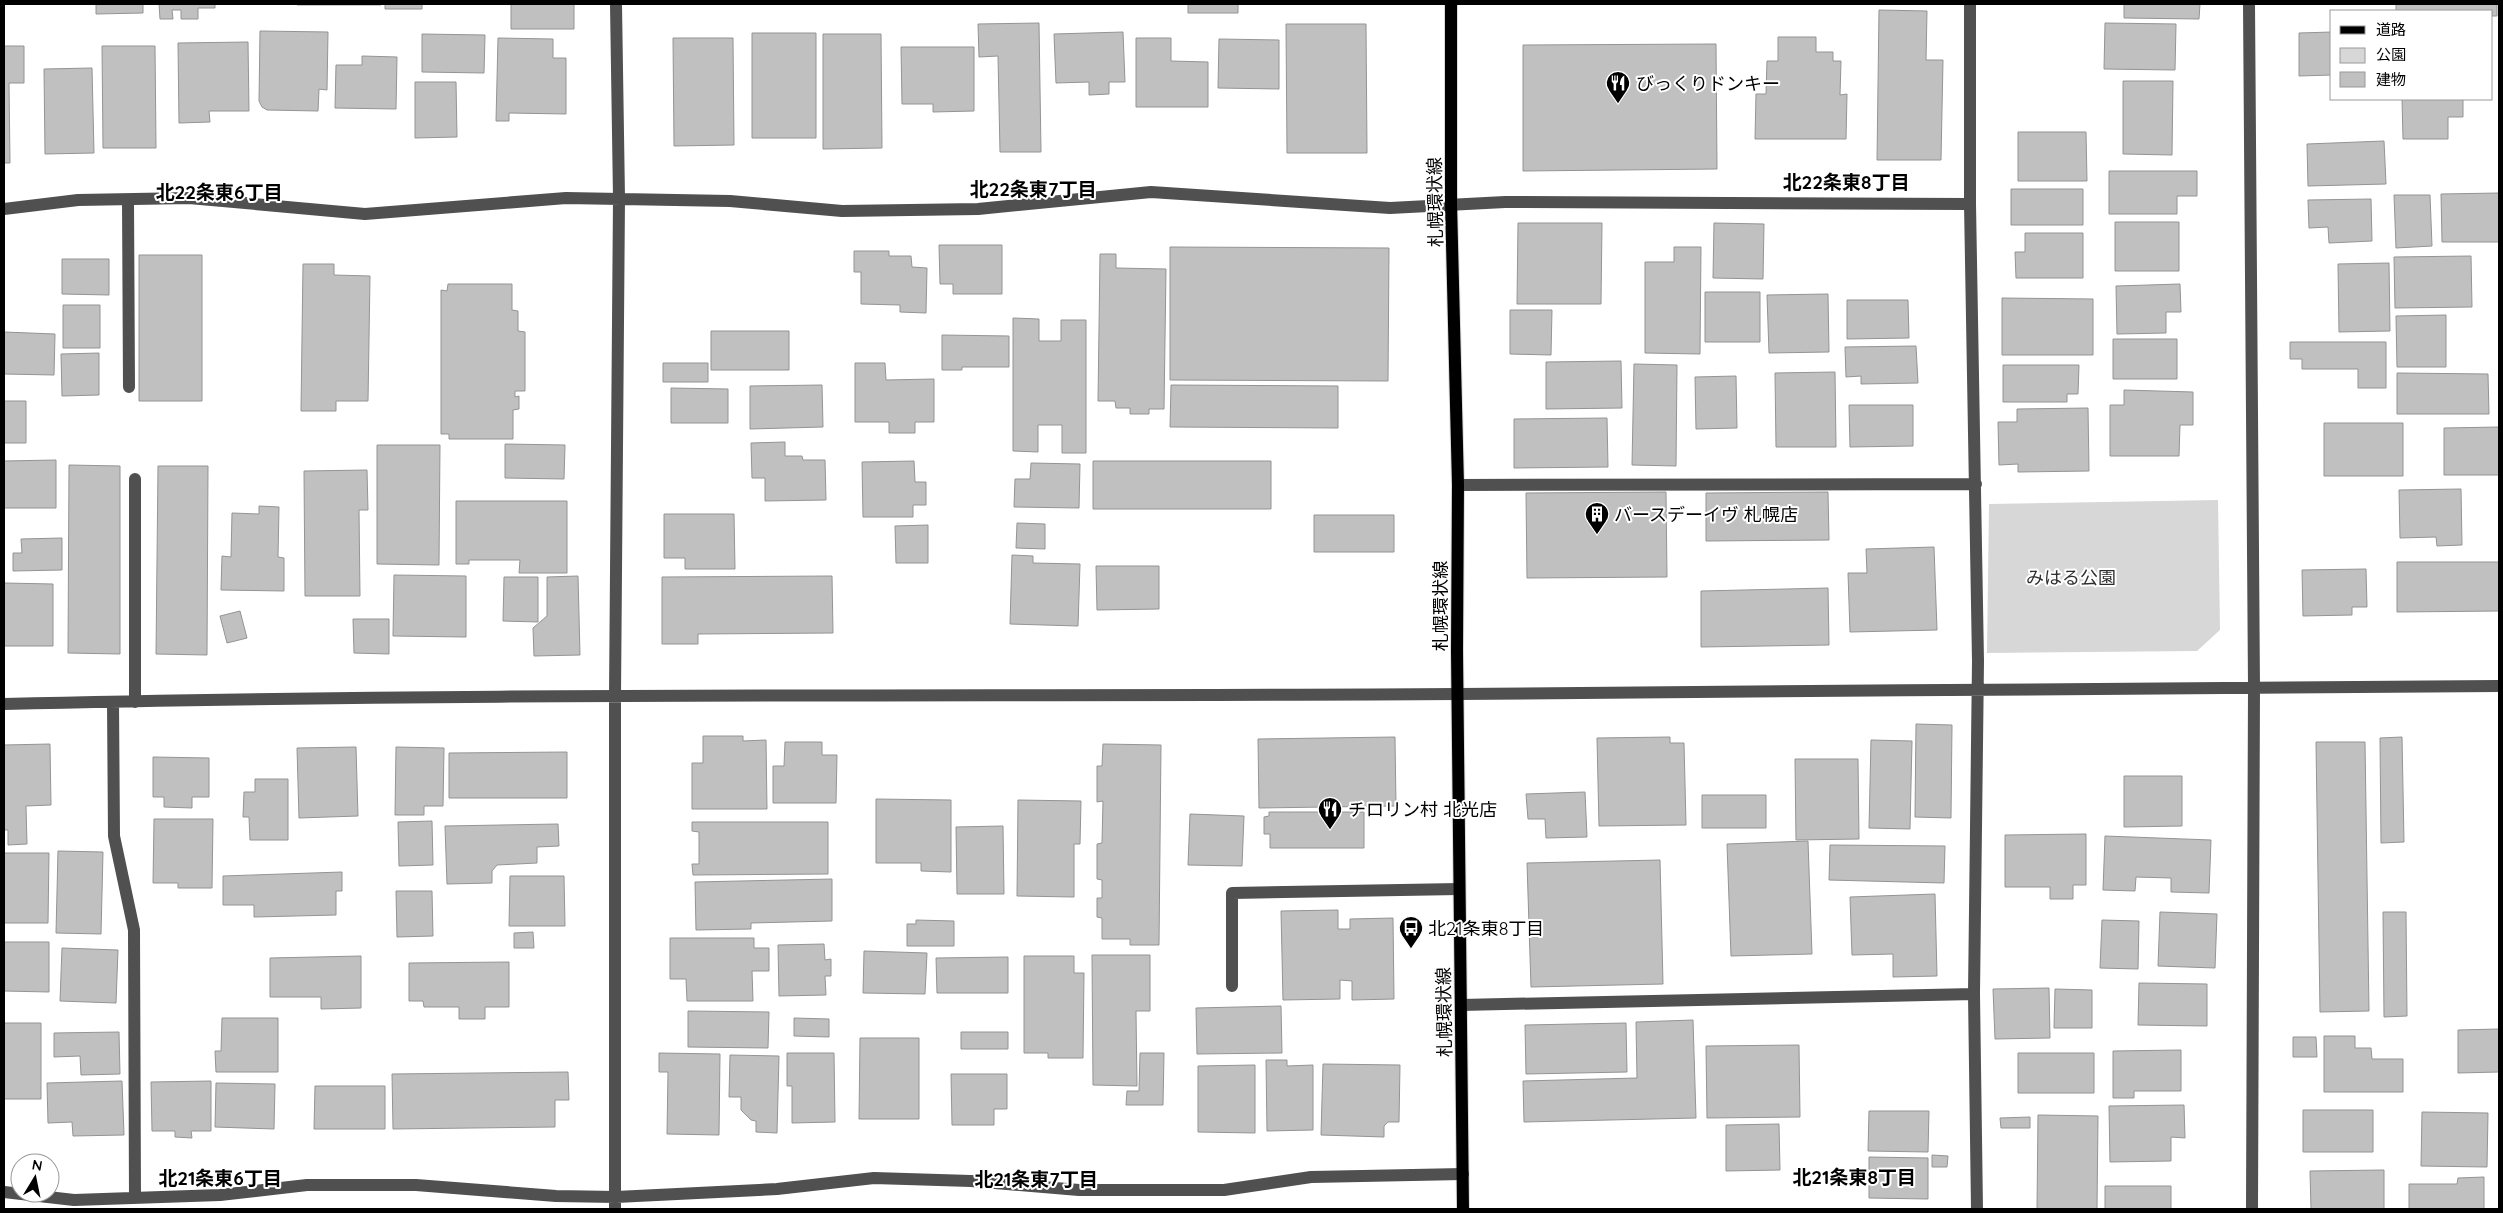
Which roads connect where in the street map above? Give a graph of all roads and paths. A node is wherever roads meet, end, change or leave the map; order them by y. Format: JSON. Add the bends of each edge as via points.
{"nodes":[{"id":1,"x":616,"y":4,"type":"edge"},
{"id":2,"x":1451,"y":4,"type":"edge"},
{"id":3,"x":1970,"y":4,"type":"edge"},
{"id":4,"x":2249,"y":4,"type":"edge"},
{"id":5,"x":620,"y":198,"type":"junction"},
{"id":6,"x":128,"y":200,"type":"junction"},
{"id":7,"x":1452,"y":203,"type":"junction"},
{"id":8,"x":1970,"y":204,"type":"junction"},
{"id":9,"x":4,"y":208,"type":"edge"},
{"id":10,"x":129,"y":387,"type":"dead end"},
{"id":11,"x":135,"y":479,"type":"dead end"},
{"id":12,"x":1976,"y":484,"type":"junction"},
{"id":13,"x":1458,"y":485,"type":"junction"},
{"id":14,"x":2499,"y":686,"type":"edge"},
{"id":15,"x":2254,"y":687,"type":"junction"},
{"id":16,"x":1978,"y":690,"type":"junction"},
{"id":17,"x":1458,"y":694,"type":"junction"},
{"id":18,"x":615,"y":696,"type":"junction"},
{"id":19,"x":113,"y":702,"type":"junction"},
{"id":20,"x":135,"y":702,"type":"junction"},
{"id":21,"x":4,"y":704,"type":"edge"},
{"id":22,"x":1459,"y":889,"type":"junction"},
{"id":23,"x":1232,"y":986,"type":"dead end"},
{"id":24,"x":1974,"y":994,"type":"junction"},
{"id":25,"x":1461,"y":1005,"type":"junction"},
{"id":26,"x":1463,"y":1174,"type":"junction"},
{"id":27,"x":4,"y":1192,"type":"edge"},
{"id":28,"x":135,"y":1198,"type":"junction"},
{"id":29,"x":616,"y":1203,"type":"edge"},
{"id":30,"x":1463,"y":1209,"type":"edge"},
{"id":31,"x":1977,"y":1209,"type":"edge"},
{"id":32,"x":2252,"y":1209,"type":"edge"}],
"edges":[{"from":1,"to":5,"type":"street"},
{"from":2,"to":7,"type":"main road","name":"札幌環状線"},
{"from":3,"to":8,"type":"street"},
{"from":4,"to":15,"type":"street"},
{"from":5,"to":6,"type":"street","via":[[566,198],[365,214],[189,198]]},
{"from":5,"to":7,"type":"street","via":[[730,201],[842,211],[978,209],[1151,192],[1390,208]]},
{"from":5,"to":18,"type":"street"},
{"from":6,"to":9,"type":"street","via":[[78,200]]},
{"from":6,"to":10,"type":"street"},
{"from":7,"to":8,"type":"street"},
{"from":7,"to":13,"type":"main road","name":"札幌環状線"},
{"from":8,"to":12,"type":"street"},
{"from":11,"to":20,"type":"street"},
{"from":12,"to":13,"type":"street"},
{"from":12,"to":16,"type":"street"},
{"from":13,"to":17,"type":"main road","name":"札幌環状線"},
{"from":14,"to":15,"type":"street"},
{"from":15,"to":16,"type":"street"},
{"from":15,"to":32,"type":"street"},
{"from":16,"to":17,"type":"street"},
{"from":16,"to":24,"type":"street"},
{"from":17,"to":18,"type":"street"},
{"from":17,"to":22,"type":"main road","name":"札幌環状線"},
{"from":18,"to":20,"type":"street"},
{"from":18,"to":29,"type":"street"},
{"from":19,"to":20,"type":"street"},
{"from":19,"to":21,"type":"street"},
{"from":19,"to":28,"type":"street","via":[[114,836],[134,930]]},
{"from":22,"to":23,"type":"street","via":[[1232,893]]},
{"from":22,"to":25,"type":"main road","name":"札幌環状線"},
{"from":24,"to":25,"type":"street"},
{"from":24,"to":31,"type":"street"},
{"from":25,"to":26,"type":"main road","name":"札幌環状線"},
{"from":26,"to":29,"type":"street","via":[[1311,1177],[1224,1190],[1079,1190],[971,1180],[874,1178]]},
{"from":26,"to":30,"type":"main road","name":"札幌環状線"},
{"from":27,"to":28,"type":"street","via":[[74,1200]]},
{"from":28,"to":29,"type":"street","via":[[220,1195],[306,1185],[416,1185]]}]}
